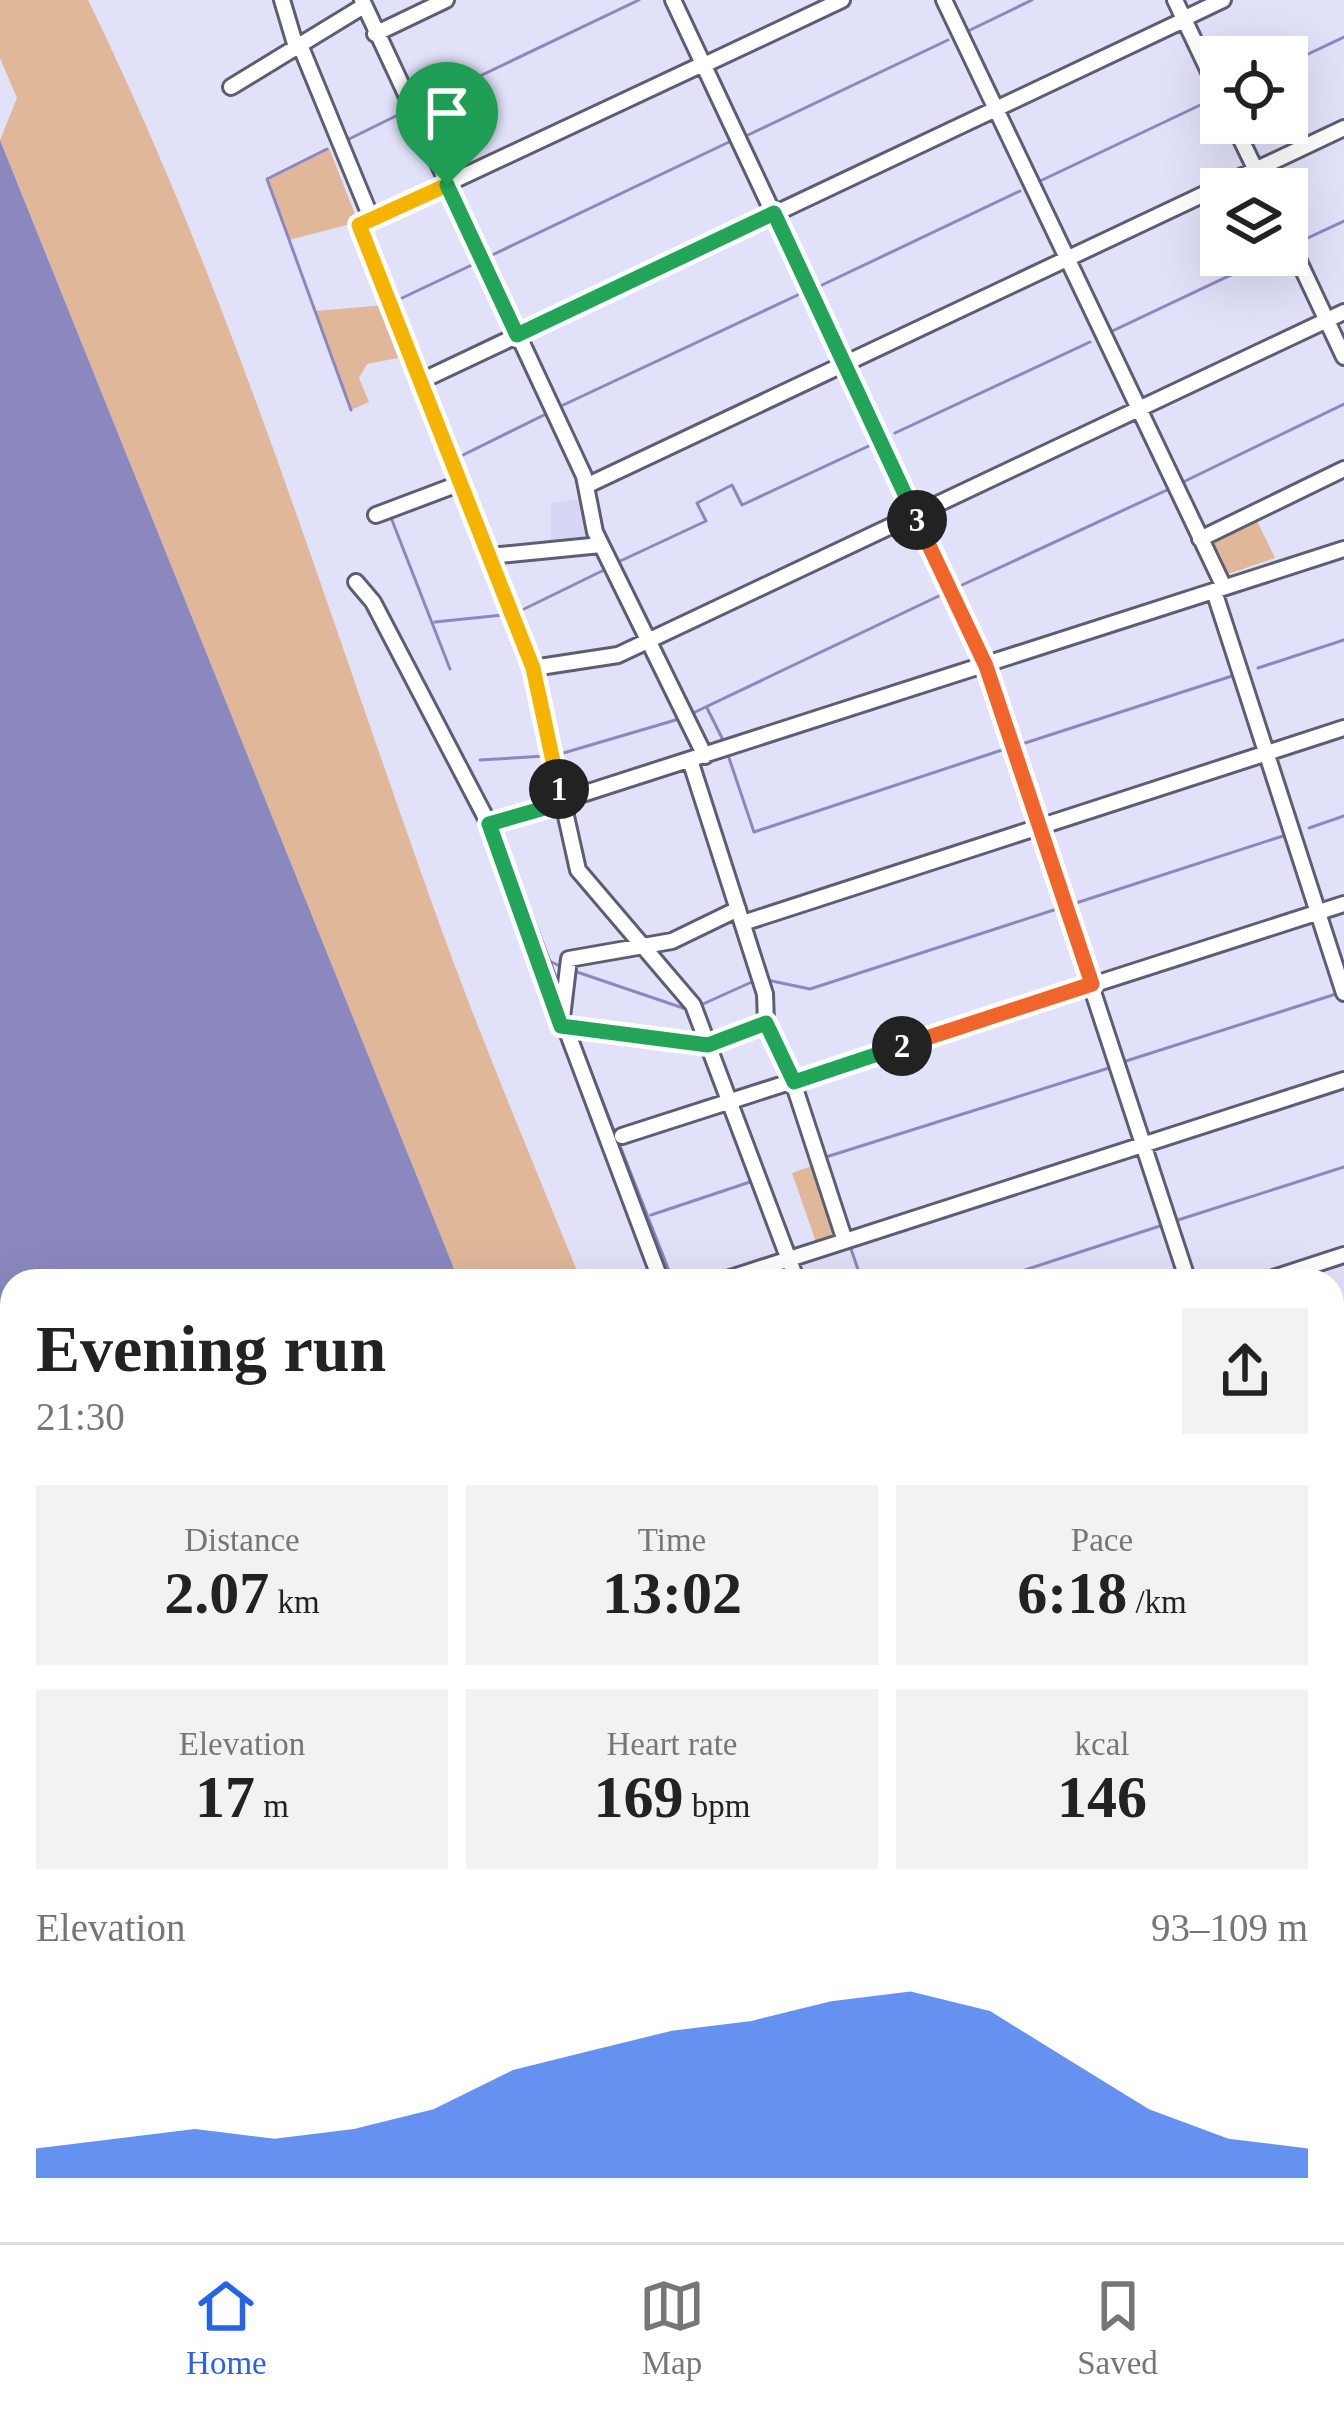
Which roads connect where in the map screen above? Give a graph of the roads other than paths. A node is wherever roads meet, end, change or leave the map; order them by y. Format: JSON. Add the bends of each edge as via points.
{"nodes":[{"id":1,"x":282,"y":0,"type":"edge"},
{"id":2,"x":446,"y":0,"type":"edge"},
{"id":3,"x":673,"y":0,"type":"edge"},
{"id":4,"x":842,"y":0,"type":"edge"},
{"id":5,"x":944,"y":0,"type":"edge"},
{"id":6,"x":1174,"y":0,"type":"edge"},
{"id":7,"x":1223,"y":0,"type":"edge"},
{"id":8,"x":362,"y":3,"type":"edge"},
{"id":9,"x":1184,"y":20,"type":"junction"},
{"id":10,"x":374,"y":34,"type":"junction"},
{"id":11,"x":298,"y":46,"type":"junction"},
{"id":12,"x":1200,"y":53,"type":"edge"},
{"id":13,"x":703,"y":64,"type":"junction"},
{"id":14,"x":231,"y":86,"type":"dead end"},
{"id":15,"x":992,"y":110,"type":"junction"},
{"id":16,"x":1344,"y":128,"type":"edge"},
{"id":17,"x":1260,"y":168,"type":"edge"},
{"id":18,"x":447,"y":185,"type":"junction"},
{"id":19,"x":1200,"y":197,"type":"edge"},
{"id":20,"x":774,"y":213,"type":"junction"},
{"id":21,"x":367,"y":222,"type":"junction"},
{"id":22,"x":1063,"y":262,"type":"junction"},
{"id":23,"x":1306,"y":276,"type":"edge"},
{"id":24,"x":1344,"y":312,"type":"edge"},
{"id":25,"x":1327,"y":321,"type":"junction"},
{"id":26,"x":517,"y":335,"type":"junction"},
{"id":27,"x":1344,"y":357,"type":"edge"},
{"id":28,"x":846,"y":365,"type":"junction"},
{"id":29,"x":424,"y":380,"type":"junction"},
{"id":30,"x":1135,"y":412,"type":"junction"},
{"id":31,"x":1344,"y":469,"type":"edge"},
{"id":32,"x":461,"y":483,"type":"junction"},
{"id":33,"x":588,"y":485,"type":"junction"},
{"id":34,"x":376,"y":515,"type":"dead end"},
{"id":35,"x":915,"y":515,"type":"junction"},
{"id":36,"x":1200,"y":538,"type":"junction"},
{"id":37,"x":601,"y":545,"type":"junction"},
{"id":38,"x":1344,"y":549,"type":"edge"},
{"id":39,"x":493,"y":555,"type":"junction"},
{"id":40,"x":356,"y":582,"type":"dead end"},
{"id":41,"x":1219,"y":589,"type":"junction"},
{"id":42,"x":648,"y":641,"type":"junction"},
{"id":43,"x":986,"y":666,"type":"junction"},
{"id":44,"x":536,"y":668,"type":"junction"},
{"id":45,"x":1344,"y":728,"type":"edge"},
{"id":46,"x":1271,"y":752,"type":"junction"},
{"id":47,"x":698,"y":758,"type":"junction"},
{"id":48,"x":562,"y":803,"type":"junction"},
{"id":49,"x":489,"y":824,"type":"junction"},
{"id":50,"x":1040,"y":826,"type":"junction"},
{"id":51,"x":1344,"y":904,"type":"edge"},
{"id":52,"x":1322,"y":911,"type":"junction"},
{"id":53,"x":741,"y":916,"type":"junction"},
{"id":54,"x":643,"y":945,"type":"junction"},
{"id":55,"x":1092,"y":984,"type":"junction"},
{"id":56,"x":1344,"y":993,"type":"edge"},
{"id":57,"x":766,"y":1023,"type":"junction"},
{"id":58,"x":561,"y":1026,"type":"junction"},
{"id":59,"x":708,"y":1045,"type":"junction"},
{"id":60,"x":1344,"y":1080,"type":"edge"},
{"id":61,"x":794,"y":1082,"type":"junction"},
{"id":62,"x":730,"y":1102,"type":"junction"},
{"id":63,"x":622,"y":1136,"type":"dead end"},
{"id":64,"x":1144,"y":1145,"type":"junction"},
{"id":65,"x":845,"y":1241,"type":"junction"},
{"id":66,"x":1344,"y":1255,"type":"edge"},
{"id":67,"x":789,"y":1259,"type":"junction"},
{"id":68,"x":656,"y":1269,"type":"edge"},
{"id":69,"x":758,"y":1269,"type":"edge"},
{"id":70,"x":793,"y":1269,"type":"edge"},
{"id":71,"x":1184,"y":1269,"type":"edge"},
{"id":72,"x":1301,"y":1269,"type":"edge"}],
"edges":[{"from":1,"to":11,"type":"street"},
{"from":2,"to":10,"type":"street"},
{"from":3,"to":13,"type":"street"},
{"from":4,"to":13,"type":"street"},
{"from":5,"to":15,"type":"street"},
{"from":6,"to":9,"type":"street"},
{"from":7,"to":9,"type":"street"},
{"from":8,"to":10,"type":"street"},
{"from":8,"to":11,"type":"street"},
{"from":9,"to":12,"type":"street"},
{"from":9,"to":15,"type":"street"},
{"from":10,"to":18,"type":"street"},
{"from":11,"to":14,"type":"street"},
{"from":11,"to":21,"type":"street"},
{"from":13,"to":18,"type":"street"},
{"from":13,"to":20,"type":"street"},
{"from":15,"to":20,"type":"street"},
{"from":15,"to":22,"type":"street"},
{"from":16,"to":17,"type":"street"},
{"from":18,"to":21,"type":"street"},
{"from":18,"to":26,"type":"street"},
{"from":19,"to":22,"type":"street"},
{"from":20,"to":26,"type":"street"},
{"from":20,"to":28,"type":"street"},
{"from":21,"to":29,"type":"street"},
{"from":22,"to":28,"type":"street"},
{"from":22,"to":30,"type":"street"},
{"from":23,"to":25,"type":"street"},
{"from":24,"to":25,"type":"street"},
{"from":25,"to":27,"type":"street"},
{"from":25,"to":30,"type":"street"},
{"from":26,"to":29,"type":"street"},
{"from":26,"to":33,"type":"street"},
{"from":28,"to":33,"type":"street"},
{"from":28,"to":35,"type":"street"},
{"from":29,"to":32,"type":"street"},
{"from":30,"to":35,"type":"street"},
{"from":30,"to":36,"type":"street"},
{"from":31,"to":36,"type":"street"},
{"from":32,"to":34,"type":"street"},
{"from":32,"to":39,"type":"street"},
{"from":33,"to":37,"type":"street"},
{"from":35,"to":42,"type":"street"},
{"from":35,"to":43,"type":"street"},
{"from":36,"to":41,"type":"street"},
{"from":37,"to":39,"type":"street"},
{"from":37,"to":42,"type":"street"},
{"from":38,"to":41,"type":"street"},
{"from":39,"to":44,"type":"street"},
{"from":40,"to":49,"type":"street"},
{"from":41,"to":43,"type":"street"},
{"from":41,"to":46,"type":"street"},
{"from":42,"to":44,"type":"street","via":[[618,655]]},
{"from":42,"to":47,"type":"street"},
{"from":43,"to":47,"type":"street"},
{"from":43,"to":50,"type":"street"},
{"from":44,"to":48,"type":"street"},
{"from":45,"to":46,"type":"street"},
{"from":46,"to":50,"type":"street"},
{"from":46,"to":52,"type":"street"},
{"from":47,"to":48,"type":"street"},
{"from":47,"to":53,"type":"street"},
{"from":48,"to":49,"type":"street"},
{"from":48,"to":54,"type":"street","via":[[583,879]]},
{"from":49,"to":58,"type":"street"},
{"from":50,"to":53,"type":"street"},
{"from":50,"to":55,"type":"street"},
{"from":51,"to":52,"type":"street"},
{"from":52,"to":55,"type":"street"},
{"from":52,"to":56,"type":"street"},
{"from":53,"to":54,"type":"street"},
{"from":53,"to":57,"type":"street"},
{"from":54,"to":58,"type":"street","via":[[568,959]]},
{"from":54,"to":59,"type":"street","via":[[693,1005]]},
{"from":55,"to":61,"type":"street"},
{"from":55,"to":64,"type":"street"},
{"from":57,"to":59,"type":"street"},
{"from":57,"to":61,"type":"street"},
{"from":58,"to":59,"type":"street"},
{"from":58,"to":68,"type":"street"},
{"from":59,"to":62,"type":"street"},
{"from":60,"to":64,"type":"street"},
{"from":61,"to":62,"type":"street"},
{"from":61,"to":65,"type":"street"},
{"from":62,"to":63,"type":"street"},
{"from":62,"to":67,"type":"street"},
{"from":64,"to":65,"type":"street"},
{"from":64,"to":71,"type":"street"},
{"from":65,"to":67,"type":"street"},
{"from":66,"to":72,"type":"street"},
{"from":67,"to":69,"type":"street"},
{"from":67,"to":70,"type":"street"}]}
